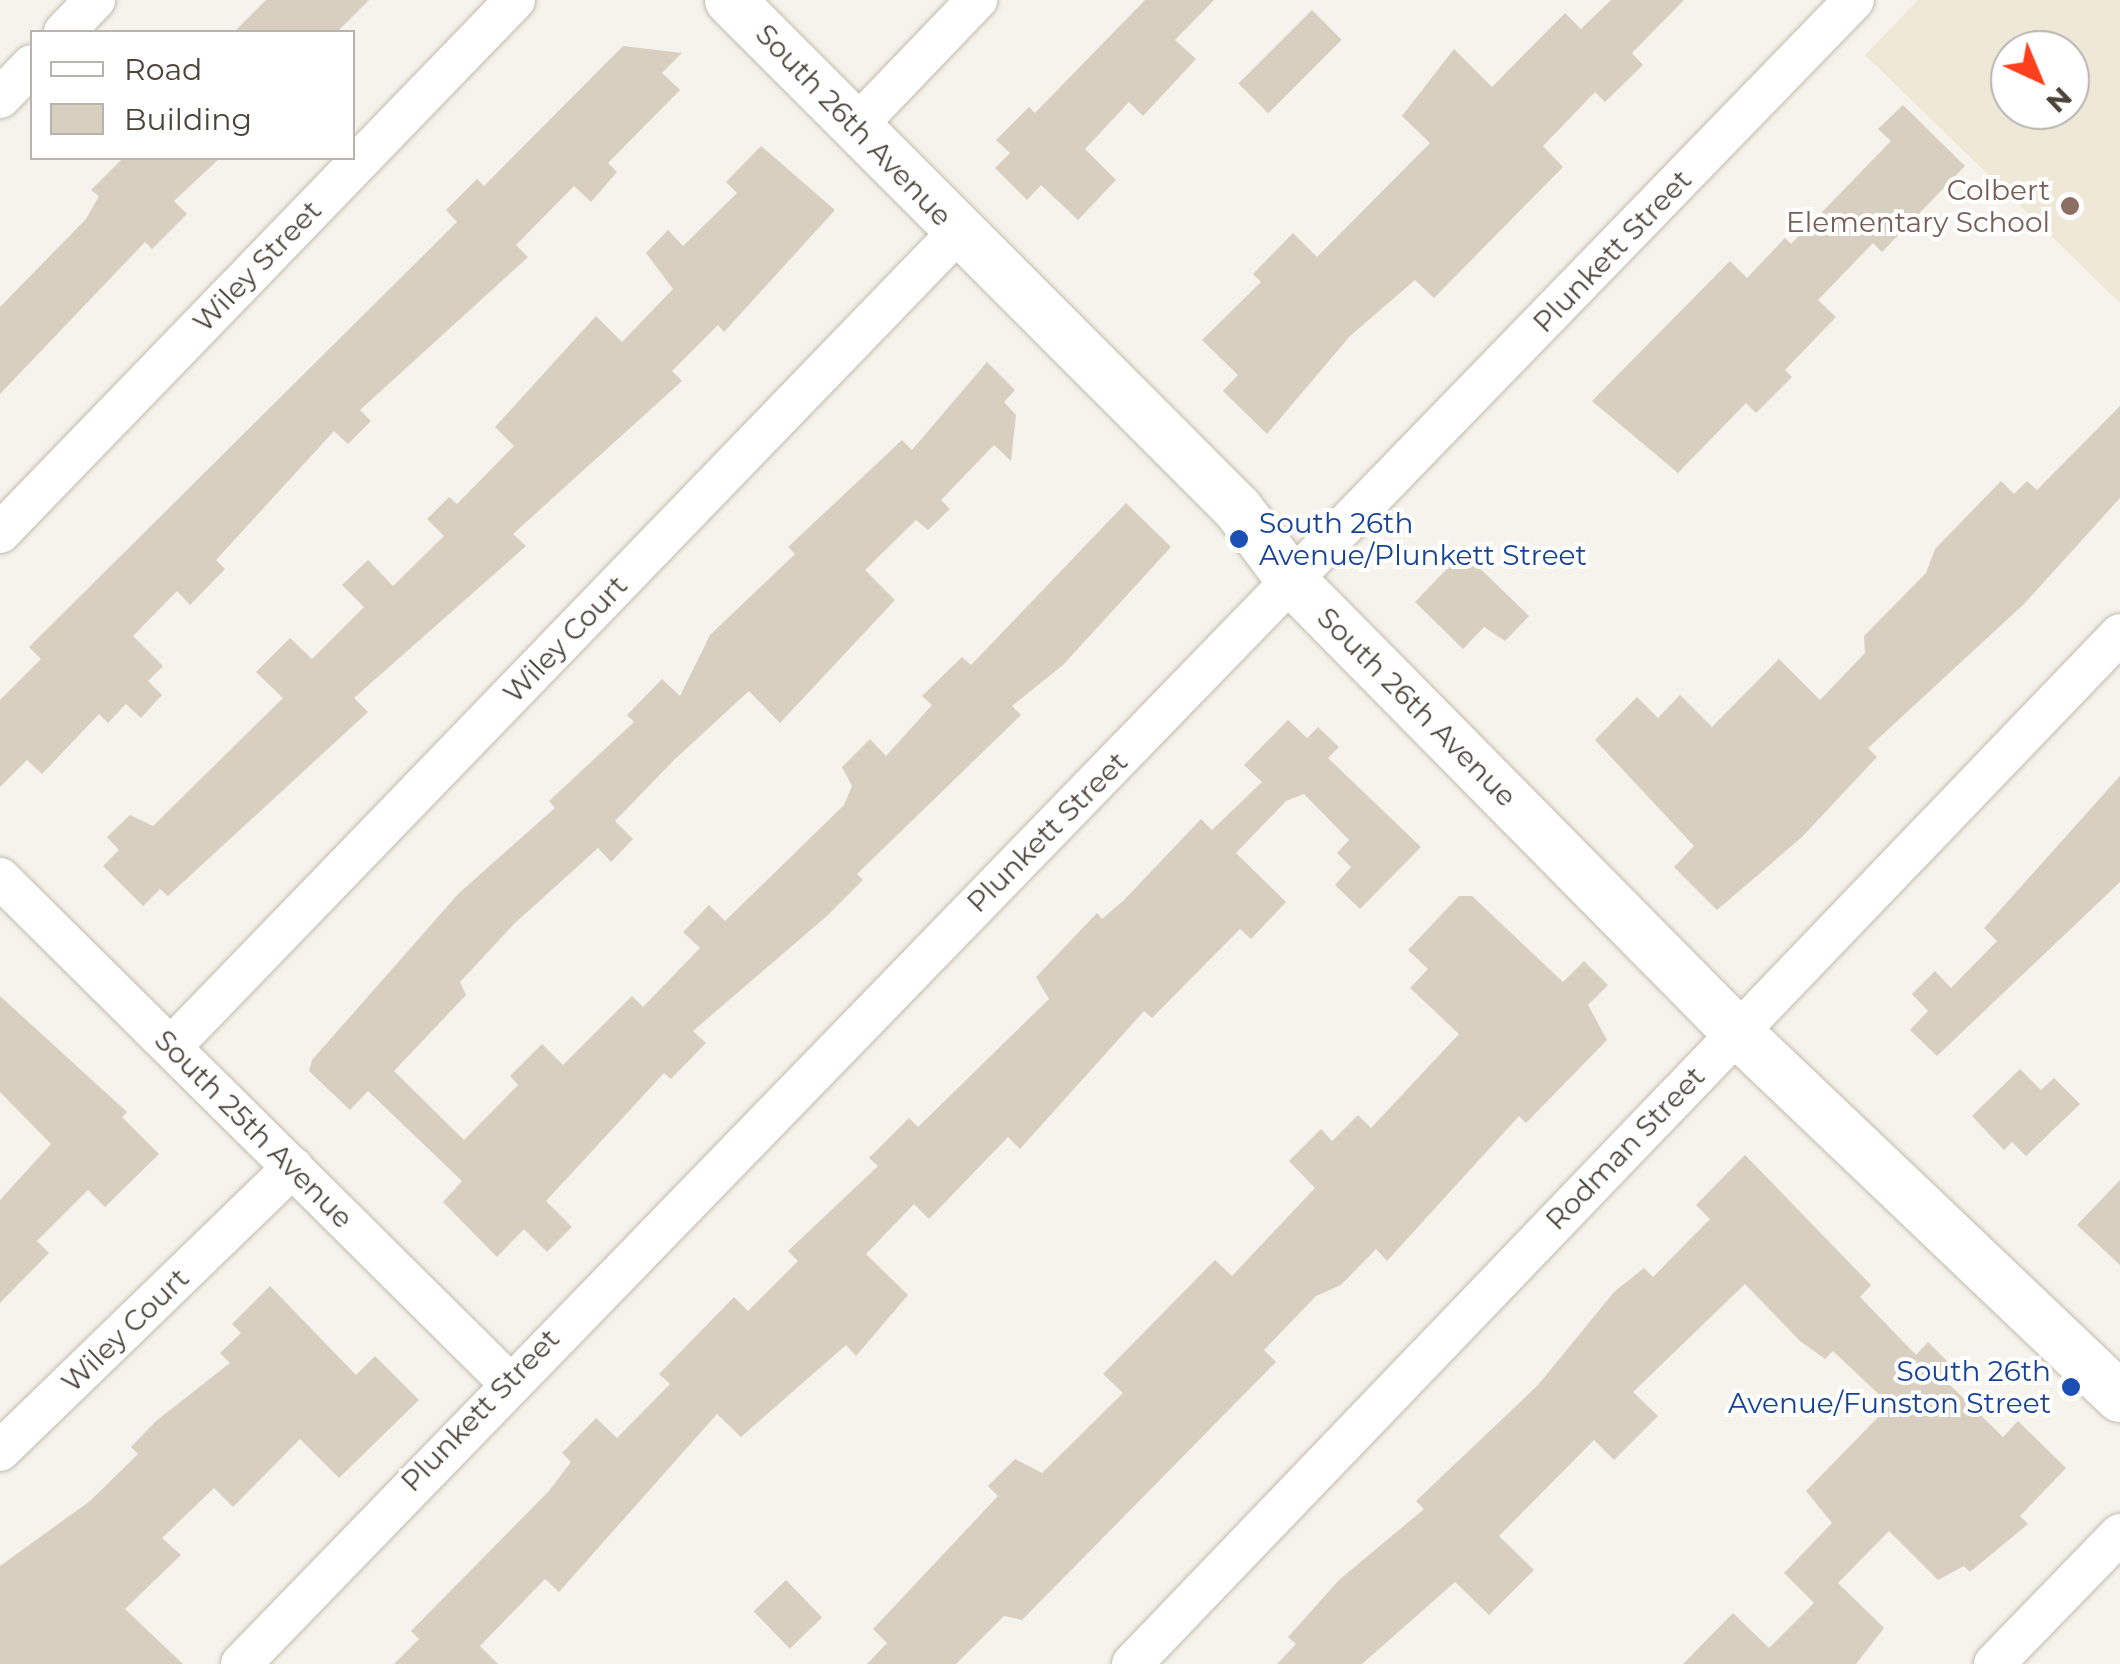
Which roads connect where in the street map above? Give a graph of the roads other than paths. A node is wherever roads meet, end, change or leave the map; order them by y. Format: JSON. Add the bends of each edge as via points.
{"nodes":[{"id":1,"x":95,"y":0,"type":"edge"},
{"id":2,"x":515,"y":0,"type":"edge"},
{"id":3,"x":730,"y":0,"type":"edge"},
{"id":4,"x":977,"y":0,"type":"edge"},
{"id":5,"x":1854,"y":0,"type":"edge"},
{"id":6,"x":66,"y":30,"type":"edge"},
{"id":7,"x":30,"y":66,"type":"edge"},
{"id":8,"x":0,"y":98,"type":"edge"},
{"id":9,"x":856,"y":126,"type":"junction"},
{"id":10,"x":958,"y":232,"type":"junction"},
{"id":11,"x":0,"y":533,"type":"edge"},
{"id":12,"x":1294,"y":582,"type":"junction"},
{"id":13,"x":2120,"y":634,"type":"edge"},
{"id":14,"x":0,"y":878,"type":"edge"},
{"id":15,"x":1738,"y":1032,"type":"junction"},
{"id":16,"x":172,"y":1046,"type":"junction"},
{"id":17,"x":293,"y":1167,"type":"junction"},
{"id":18,"x":506,"y":1381,"type":"junction"},
{"id":19,"x":2120,"y":1397,"type":"edge"},
{"id":20,"x":0,"y":1451,"type":"edge"},
{"id":21,"x":2120,"y":1534,"type":"edge"},
{"id":22,"x":241,"y":1664,"type":"edge"},
{"id":23,"x":1132,"y":1664,"type":"edge"},
{"id":24,"x":1994,"y":1664,"type":"edge"}],
"edges":[{"from":1,"to":6,"type":"street"},
{"from":2,"to":11,"type":"street","name":"Wiley Street"},
{"from":3,"to":9,"type":"street","name":"South 26th Avenue"},
{"from":4,"to":9,"type":"street"},
{"from":5,"to":12,"type":"street","name":"Plunkett Street"},
{"from":7,"to":8,"type":"street"},
{"from":9,"to":10,"type":"street","name":"South 26th Avenue"},
{"from":10,"to":12,"type":"street","name":"South 26th Avenue","via":[[1238,509]]},
{"from":10,"to":16,"type":"street","name":"Wiley Court"},
{"from":12,"to":15,"type":"street","name":"South 26th Avenue"},
{"from":12,"to":18,"type":"street","name":"Plunkett Street"},
{"from":13,"to":15,"type":"street","name":"Rodman Street"},
{"from":14,"to":16,"type":"street","name":"South 25th Avenue"},
{"from":15,"to":19,"type":"street","name":"South 26th Avenue"},
{"from":15,"to":23,"type":"street","name":"Rodman Street"},
{"from":16,"to":17,"type":"street","name":"South 25th Avenue"},
{"from":17,"to":18,"type":"street","name":"South 25th Avenue"},
{"from":17,"to":20,"type":"street","name":"Wiley Court"},
{"from":18,"to":22,"type":"street","name":"Plunkett Street"},
{"from":21,"to":24,"type":"street"}]}
